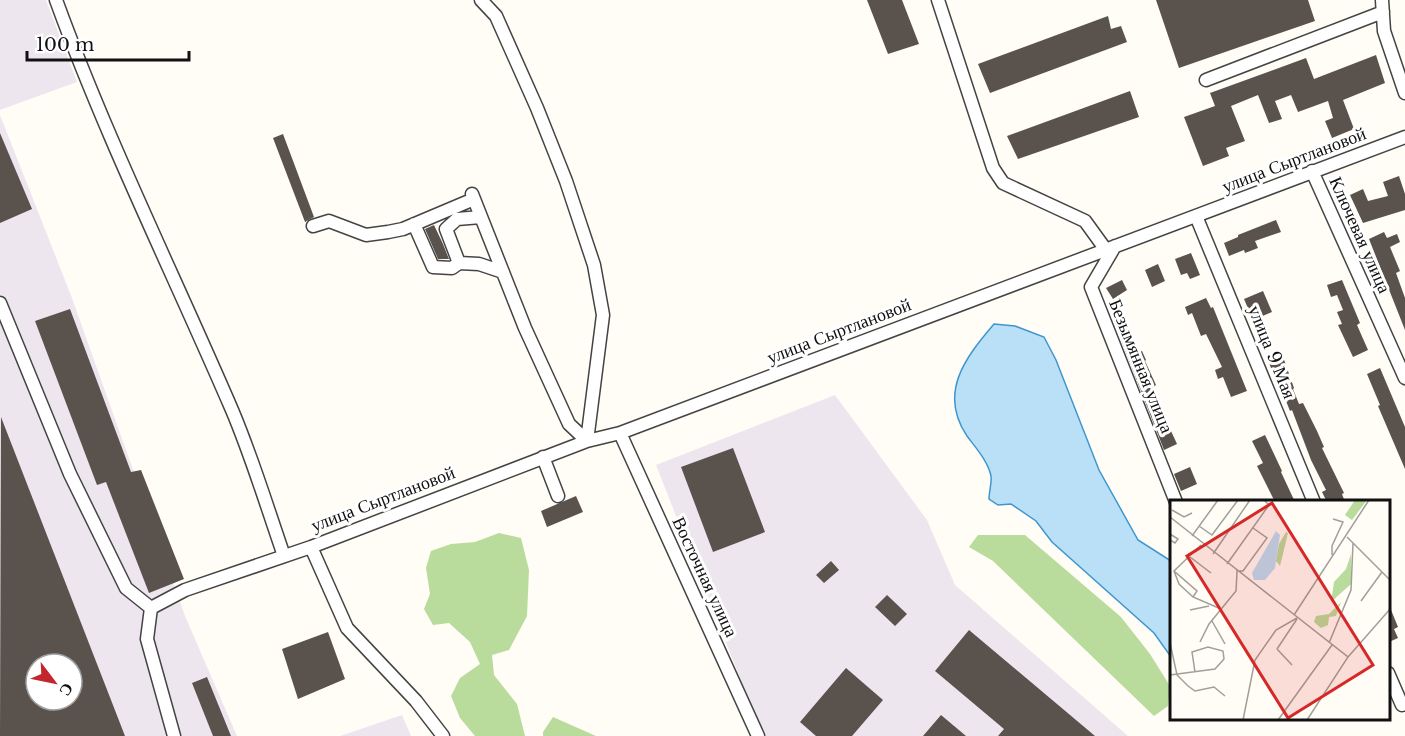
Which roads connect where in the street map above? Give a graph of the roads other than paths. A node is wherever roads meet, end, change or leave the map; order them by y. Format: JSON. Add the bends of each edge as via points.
{"nodes":[{"id":1,"x":56,"y":0,"type":"edge"},
{"id":2,"x":482,"y":0,"type":"edge"},
{"id":3,"x":939,"y":0,"type":"edge"},
{"id":4,"x":1382,"y":6,"type":"edge"},
{"id":5,"x":1206,"y":80,"type":"dead end"},
{"id":6,"x":1405,"y":93,"type":"edge"},
{"id":7,"x":1405,"y":137,"type":"edge"},
{"id":8,"x":1312,"y":171,"type":"junction"},
{"id":9,"x":1196,"y":216,"type":"junction"},
{"id":10,"x":481,"y":217,"type":"junction"},
{"id":11,"x":414,"y":224,"type":"junction"},
{"id":12,"x":313,"y":226,"type":"dead end"},
{"id":13,"x":1111,"y":248,"type":"junction"},
{"id":14,"x":459,"y":263,"type":"junction"},
{"id":15,"x":503,"y":272,"type":"junction"},
{"id":16,"x":0,"y":303,"type":"edge"},
{"id":17,"x":1405,"y":378,"type":"edge"},
{"id":18,"x":620,"y":433,"type":"junction"},
{"id":19,"x":587,"y":441,"type":"junction"},
{"id":20,"x":543,"y":457,"type":"junction"},
{"id":21,"x":558,"y":496,"type":"dead end"},
{"id":22,"x":1175,"y":500,"type":"edge"},
{"id":23,"x":1313,"y":500,"type":"edge"},
{"id":24,"x":311,"y":547,"type":"junction"},
{"id":25,"x":284,"y":556,"type":"junction"},
{"id":26,"x":151,"y":608,"type":"junction"},
{"id":27,"x":1390,"y":675,"type":"edge"},
{"id":28,"x":1404,"y":705,"type":"edge"},
{"id":29,"x":174,"y":736,"type":"edge"},
{"id":30,"x":443,"y":736,"type":"edge"},
{"id":31,"x":758,"y":736,"type":"edge"}],
"edges":[{"from":1,"to":25,"type":"street","via":[[144,213],[233,413]]},
{"from":2,"to":19,"type":"street","via":[[496,16],[537,108],[594,265],[603,315]]},
{"from":3,"to":13,"type":"street","via":[[993,168],[1003,183],[1085,221]]},
{"from":4,"to":5,"type":"street"},
{"from":4,"to":6,"type":"street","via":[[1384,31]]},
{"from":7,"to":8,"type":"street","name":"улица Сыртлановой"},
{"from":8,"to":9,"type":"street","name":"улица Сыртлановой"},
{"from":8,"to":17,"type":"street","name":"Ключевая улица"},
{"from":9,"to":13,"type":"street","name":"улица Сыртлановой"},
{"from":9,"to":23,"type":"street","name":"улица 9 Мая"},
{"from":10,"to":11,"type":"street","via":[[473,196]]},
{"from":10,"to":14,"type":"street","via":[[457,219],[446,229]]},
{"from":10,"to":15,"type":"street"},
{"from":11,"to":12,"type":"street","via":[[366,235],[328,221]]},
{"from":11,"to":14,"type":"street","via":[[433,267],[452,268]]},
{"from":13,"to":18,"type":"street","name":"улица Сыртлановой"},
{"from":13,"to":22,"type":"street","name":"Безымянная улица","via":[[1090,287]]},
{"from":14,"to":15,"type":"street","via":[[479,264]]},
{"from":15,"to":19,"type":"street","via":[[569,424]]},
{"from":16,"to":26,"type":"street","via":[[70,474],[126,588]]},
{"from":18,"to":19,"type":"street","name":"улица Сыртлановой"},
{"from":18,"to":31,"type":"street","name":"Восточная улица"},
{"from":19,"to":20,"type":"street","name":"улица Сыртлановой"},
{"from":20,"to":21,"type":"street"},
{"from":20,"to":24,"type":"street","name":"улица Сыртлановой"},
{"from":24,"to":25,"type":"street","name":"улица Сыртлановой"},
{"from":24,"to":30,"type":"street","via":[[347,628],[416,701]]},
{"from":25,"to":26,"type":"street","name":"улица Сыртлановой","via":[[185,590]]},
{"from":26,"to":29,"type":"street","via":[[147,639]]},
{"from":27,"to":28,"type":"street"}]}
